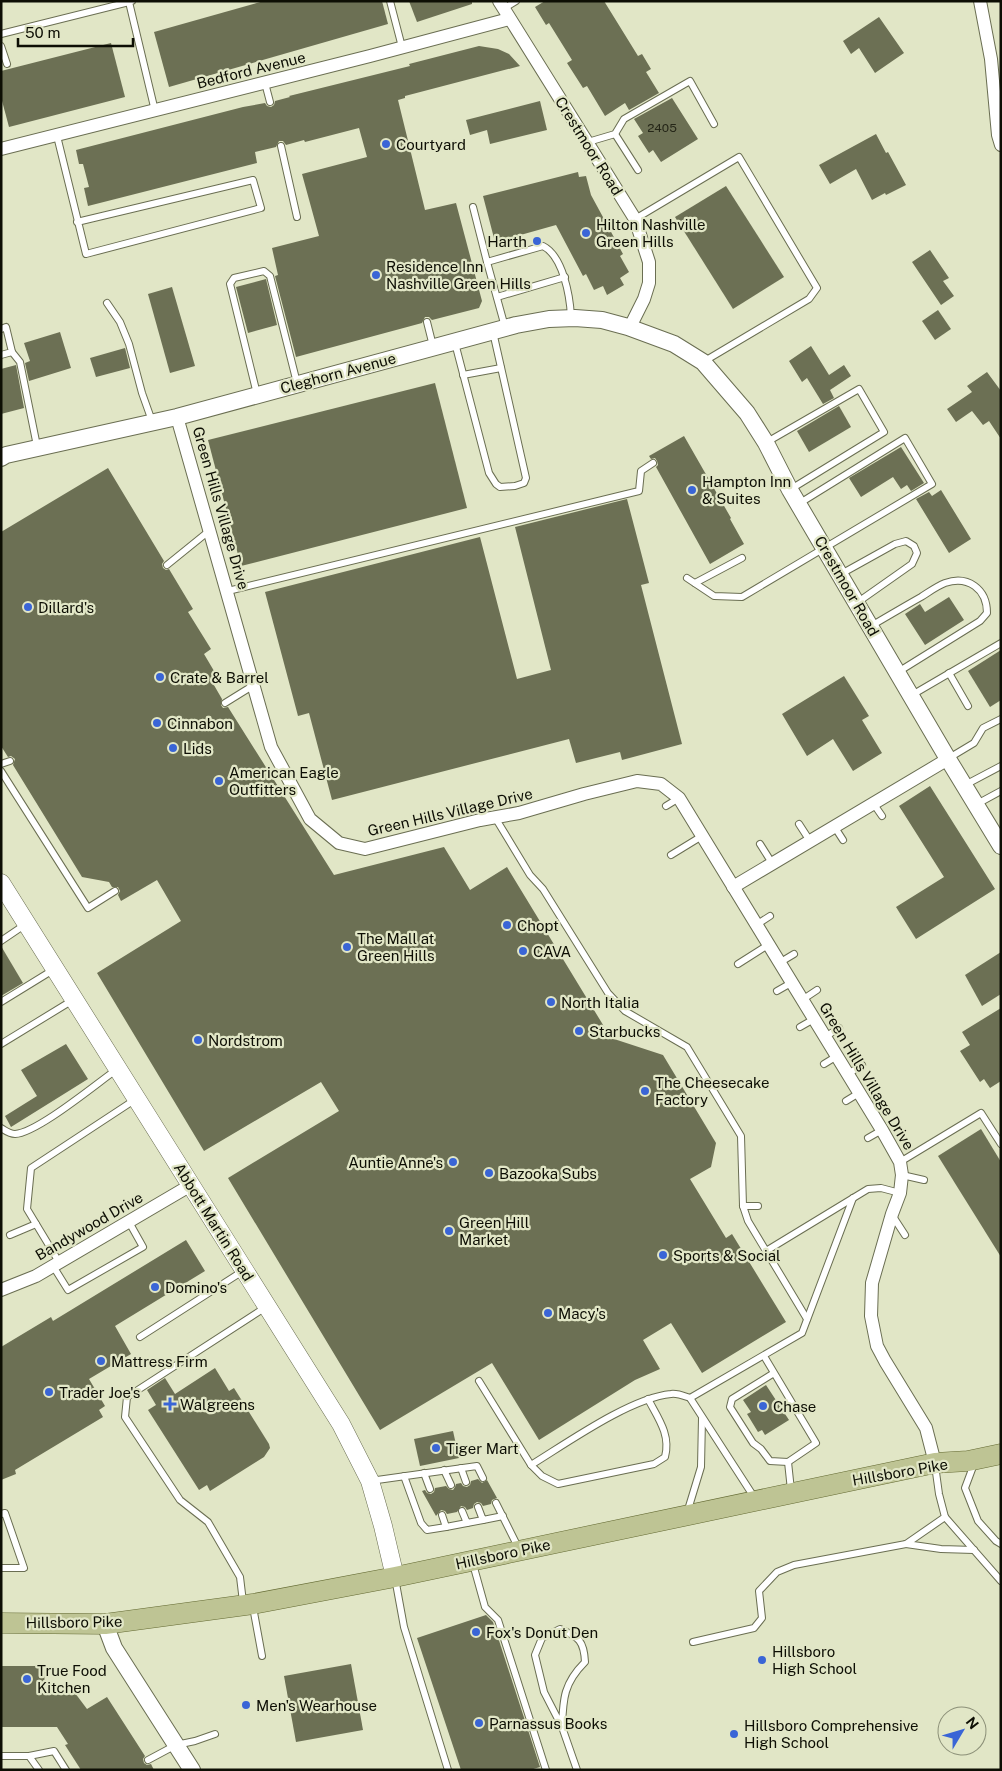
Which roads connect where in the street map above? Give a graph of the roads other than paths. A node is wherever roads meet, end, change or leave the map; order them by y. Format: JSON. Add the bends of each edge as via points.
{"nodes":[{"id":1,"x":390,"y":1,"type":"edge"},
{"id":2,"x":516,"y":1,"type":"edge"},
{"id":3,"x":980,"y":1,"type":"edge"},
{"id":4,"x":130,"y":2,"type":"edge"},
{"id":5,"x":504,"y":9,"type":"edge"},
{"id":6,"x":1,"y":34,"type":"edge"},
{"id":7,"x":1,"y":46,"type":"edge"},
{"id":8,"x":402,"y":47,"type":"junction"},
{"id":9,"x":7,"y":64,"type":"dead end"},
{"id":10,"x":265,"y":83,"type":"junction"},
{"id":11,"x":270,"y":102,"type":"dead end"},
{"id":12,"x":155,"y":111,"type":"junction"},
{"id":13,"x":714,"y":124,"type":"dead end"},
{"id":14,"x":615,"y":134,"type":"junction"},
{"id":15,"x":57,"y":136,"type":"junction"},
{"id":16,"x":588,"y":142,"type":"junction"},
{"id":17,"x":1001,"y":145,"type":"edge"},
{"id":18,"x":281,"y":146,"type":"dead end"},
{"id":19,"x":1,"y":149,"type":"edge"},
{"id":20,"x":638,"y":170,"type":"dead end"},
{"id":21,"x":473,"y":207,"type":"dead end"},
{"id":22,"x":297,"y":217,"type":"dead end"},
{"id":23,"x":635,"y":219,"type":"junction"},
{"id":24,"x":77,"y":222,"type":"junction"},
{"id":25,"x":487,"y":262,"type":"junction"},
{"id":26,"x":565,"y":277,"type":"junction"},
{"id":27,"x":497,"y":297,"type":"junction"},
{"id":28,"x":107,"y":304,"type":"dead end"},
{"id":29,"x":571,"y":318,"type":"junction"},
{"id":30,"x":427,"y":322,"type":"dead end"},
{"id":31,"x":630,"y":327,"type":"junction"},
{"id":32,"x":1,"y":328,"type":"edge"},
{"id":33,"x":499,"y":329,"type":"junction"},
{"id":34,"x":454,"y":342,"type":"junction"},
{"id":35,"x":674,"y":344,"type":"joint"},
{"id":36,"x":434,"y":347,"type":"junction"},
{"id":37,"x":12,"y":352,"type":"junction"},
{"id":38,"x":1,"y":355,"type":"edge"},
{"id":39,"x":703,"y":362,"type":"junction"},
{"id":40,"x":501,"y":368,"type":"junction"},
{"id":41,"x":464,"y":375,"type":"junction"},
{"id":42,"x":297,"y":385,"type":"junction"},
{"id":43,"x":258,"y":395,"type":"junction"},
{"id":44,"x":178,"y":417,"type":"junction"},
{"id":45,"x":152,"y":423,"type":"junction"},
{"id":46,"x":766,"y":443,"type":"junction"},
{"id":47,"x":38,"y":448,"type":"junction"},
{"id":48,"x":3,"y":456,"type":"edge"},
{"id":49,"x":653,"y":463,"type":"dead end"},
{"id":50,"x":790,"y":490,"type":"junction"},
{"id":51,"x":799,"y":504,"type":"junction"},
{"id":52,"x":210,"y":530,"type":"junction"},
{"id":53,"x":825,"y":549,"type":"junction"},
{"id":54,"x":742,"y":558,"type":"dead end"},
{"id":55,"x":167,"y":565,"type":"dead end"},
{"id":56,"x":840,"y":575,"type":"junction"},
{"id":57,"x":687,"y":578,"type":"dead end"},
{"id":58,"x":695,"y":583,"type":"junction"},
{"id":59,"x":228,"y":591,"type":"junction"},
{"id":60,"x":857,"y":603,"type":"junction"},
{"id":61,"x":870,"y":626,"type":"junction"},
{"id":62,"x":1001,"y":643,"type":"edge"},
{"id":63,"x":897,"y":673,"type":"junction"},
{"id":64,"x":949,"y":673,"type":"junction"},
{"id":65,"x":254,"y":685,"type":"junction"},
{"id":66,"x":910,"y":696,"type":"junction"},
{"id":67,"x":225,"y":703,"type":"dead end"},
{"id":68,"x":968,"y":706,"type":"dead end"},
{"id":69,"x":1001,"y":719,"type":"edge"},
{"id":70,"x":948,"y":759,"type":"junction"},
{"id":71,"x":10,"y":761,"type":"dead end"},
{"id":72,"x":1,"y":764,"type":"edge"},
{"id":73,"x":1001,"y":766,"type":"edge"},
{"id":74,"x":1,"y":771,"type":"edge"},
{"id":75,"x":964,"y":785,"type":"junction"},
{"id":76,"x":1001,"y":791,"type":"edge"},
{"id":77,"x":679,"y":798,"type":"junction"},
{"id":78,"x":873,"y":803,"type":"junction"},
{"id":79,"x":976,"y":805,"type":"junction"},
{"id":80,"x":666,"y":806,"type":"dead end"},
{"id":81,"x":882,"y":816,"type":"dead end"},
{"id":82,"x":496,"y":819,"type":"junction"},
{"id":83,"x":798,"y":824,"type":"dead end"},
{"id":84,"x":834,"y":826,"type":"junction"},
{"id":85,"x":702,"y":836,"type":"junction"},
{"id":86,"x":843,"y":840,"type":"dead end"},
{"id":87,"x":810,"y":841,"type":"junction"},
{"id":88,"x":760,"y":844,"type":"dead end"},
{"id":89,"x":1001,"y":846,"type":"edge"},
{"id":90,"x":671,"y":855,"type":"dead end"},
{"id":91,"x":772,"y":863,"type":"junction"},
{"id":92,"x":2,"y":886,"type":"edge"},
{"id":93,"x":733,"y":887,"type":"junction"},
{"id":94,"x":115,"y":891,"type":"dead end"},
{"id":95,"x":770,"y":916,"type":"dead end"},
{"id":96,"x":27,"y":924,"type":"junction"},
{"id":97,"x":756,"y":925,"type":"junction"},
{"id":98,"x":1,"y":941,"type":"edge"},
{"id":99,"x":768,"y":945,"type":"junction"},
{"id":100,"x":794,"y":954,"type":"dead end"},
{"id":101,"x":779,"y":963,"type":"junction"},
{"id":102,"x":738,"y":964,"type":"dead end"},
{"id":103,"x":55,"y":969,"type":"junction"},
{"id":104,"x":791,"y":982,"type":"junction"},
{"id":105,"x":817,"y":990,"type":"dead end"},
{"id":106,"x":778,"y":991,"type":"dead end"},
{"id":107,"x":74,"y":999,"type":"junction"},
{"id":108,"x":802,"y":1000,"type":"junction"},
{"id":109,"x":1,"y":1002,"type":"edge"},
{"id":110,"x":814,"y":1019,"type":"junction"},
{"id":111,"x":800,"y":1028,"type":"dead end"},
{"id":112,"x":839,"y":1028,"type":"dead end"},
{"id":113,"x":825,"y":1037,"type":"junction"},
{"id":114,"x":1,"y":1044,"type":"edge"},
{"id":115,"x":837,"y":1056,"type":"junction"},
{"id":116,"x":824,"y":1064,"type":"dead end"},
{"id":117,"x":862,"y":1065,"type":"dead end"},
{"id":118,"x":118,"y":1068,"type":"junction"},
{"id":119,"x":848,"y":1074,"type":"junction"},
{"id":120,"x":859,"y":1093,"type":"junction"},
{"id":121,"x":136,"y":1099,"type":"junction"},
{"id":122,"x":846,"y":1101,"type":"dead end"},
{"id":123,"x":1,"y":1128,"type":"edge"},
{"id":124,"x":882,"y":1130,"type":"junction"},
{"id":125,"x":868,"y":1138,"type":"dead end"},
{"id":126,"x":1001,"y":1144,"type":"edge"},
{"id":127,"x":901,"y":1169,"type":"junction"},
{"id":128,"x":924,"y":1180,"type":"dead end"},
{"id":129,"x":191,"y":1185,"type":"junction"},
{"id":130,"x":900,"y":1193,"type":"junction"},
{"id":131,"x":853,"y":1198,"type":"junction"},
{"id":132,"x":743,"y":1206,"type":"junction"},
{"id":133,"x":758,"y":1206,"type":"dead end"},
{"id":134,"x":892,"y":1214,"type":"junction"},
{"id":135,"x":129,"y":1222,"type":"junction"},
{"id":136,"x":36,"y":1224,"type":"junction"},
{"id":137,"x":10,"y":1235,"type":"dead end"},
{"id":138,"x":905,"y":1235,"type":"dead end"},
{"id":139,"x":766,"y":1251,"type":"junction"},
{"id":140,"x":56,"y":1264,"type":"junction"},
{"id":141,"x":244,"y":1270,"type":"junction"},
{"id":142,"x":1,"y":1290,"type":"edge"},
{"id":143,"x":267,"y":1307,"type":"junction"},
{"id":144,"x":807,"y":1319,"type":"junction"},
{"id":145,"x":140,"y":1337,"type":"dead end"},
{"id":146,"x":764,"y":1356,"type":"junction"},
{"id":147,"x":774,"y":1373,"type":"junction"},
{"id":148,"x":479,"y":1381,"type":"dead end"},
{"id":149,"x":690,"y":1398,"type":"junction"},
{"id":150,"x":648,"y":1399,"type":"junction"},
{"id":151,"x":702,"y":1418,"type":"junction"},
{"id":152,"x":1001,"y":1454,"type":"edge"},
{"id":153,"x":975,"y":1460,"type":"junction"},
{"id":154,"x":788,"y":1462,"type":"junction"},
{"id":155,"x":935,"y":1463,"type":"junction"},
{"id":156,"x":531,"y":1465,"type":"junction"},
{"id":157,"x":461,"y":1468,"type":"junction"},
{"id":158,"x":444,"y":1470,"type":"junction"},
{"id":159,"x":424,"y":1473,"type":"junction"},
{"id":160,"x":404,"y":1476,"type":"junction"},
{"id":161,"x":483,"y":1478,"type":"dead end"},
{"id":162,"x":370,"y":1481,"type":"junction"},
{"id":163,"x":466,"y":1482,"type":"dead end"},
{"id":164,"x":451,"y":1485,"type":"dead end"},
{"id":165,"x":430,"y":1489,"type":"dead end"},
{"id":166,"x":792,"y":1494,"type":"junction"},
{"id":167,"x":756,"y":1501,"type":"junction"},
{"id":168,"x":496,"y":1503,"type":"dead end"},
{"id":169,"x":478,"y":1507,"type":"dead end"},
{"id":170,"x":462,"y":1511,"type":"dead end"},
{"id":171,"x":1,"y":1514,"type":"edge"},
{"id":172,"x":442,"y":1515,"type":"dead end"},
{"id":173,"x":686,"y":1515,"type":"junction"},
{"id":174,"x":503,"y":1516,"type":"junction"},
{"id":175,"x":945,"y":1517,"type":"junction"},
{"id":176,"x":483,"y":1520,"type":"junction"},
{"id":177,"x":467,"y":1523,"type":"junction"},
{"id":178,"x":446,"y":1527,"type":"junction"},
{"id":179,"x":906,"y":1544,"type":"junction"},
{"id":180,"x":1001,"y":1544,"type":"edge"},
{"id":181,"x":520,"y":1550,"type":"junction"},
{"id":182,"x":974,"y":1550,"type":"junction"},
{"id":183,"x":472,"y":1560,"type":"junction"},
{"id":184,"x":1,"y":1568,"type":"edge"},
{"id":185,"x":395,"y":1577,"type":"junction"},
{"id":186,"x":1001,"y":1582,"type":"edge"},
{"id":187,"x":248,"y":1604,"type":"junction"},
{"id":188,"x":1,"y":1623,"type":"edge"},
{"id":189,"x":105,"y":1624,"type":"junction"},
{"id":190,"x":693,"y":1642,"type":"dead end"},
{"id":191,"x":262,"y":1656,"type":"dead end"},
{"id":192,"x":562,"y":1727,"type":"junction"},
{"id":193,"x":214,"y":1734,"type":"dead end"},
{"id":194,"x":176,"y":1745,"type":"junction"},
{"id":195,"x":1,"y":1756,"type":"edge"},
{"id":196,"x":29,"y":1756,"type":"junction"},
{"id":197,"x":148,"y":1760,"type":"dead end"},
{"id":198,"x":39,"y":1770,"type":"edge"},
{"id":199,"x":66,"y":1770,"type":"edge"},
{"id":200,"x":192,"y":1770,"type":"edge"},
{"id":201,"x":448,"y":1770,"type":"edge"},
{"id":202,"x":546,"y":1770,"type":"edge"},
{"id":203,"x":577,"y":1770,"type":"edge"}],
"edges":[{"from":1,"to":8,"type":"lane"},
{"from":2,"to":5,"type":"lane"},
{"from":3,"to":17,"type":"street","via":[[991,59]]},
{"from":4,"to":6,"type":"lane"},
{"from":4,"to":12,"type":"lane"},
{"from":5,"to":8,"type":"street","name":"Bedford Avenue"},
{"from":5,"to":16,"type":"street","name":"Crestmoor Road"},
{"from":7,"to":9,"type":"lane"},
{"from":8,"to":10,"type":"street","name":"Bedford Avenue"},
{"from":10,"to":11,"type":"lane"},
{"from":10,"to":12,"type":"street","name":"Bedford Avenue"},
{"from":12,"to":15,"type":"street","name":"Bedford Avenue"},
{"from":13,"to":14,"type":"lane","via":[[690,81],[624,119]]},
{"from":14,"to":16,"type":"lane"},
{"from":14,"to":20,"type":"lane"},
{"from":15,"to":19,"type":"street","name":"Bedford Avenue"},
{"from":15,"to":24,"type":"lane"},
{"from":16,"to":23,"type":"street","name":"Crestmoor Road"},
{"from":18,"to":22,"type":"lane"},
{"from":21,"to":25,"type":"lane"},
{"from":23,"to":31,"type":"street","name":"Crestmoor Road","via":[[649,262],[644,299]]},
{"from":23,"to":39,"type":"lane","via":[[739,158],[817,288],[809,299]]},
{"from":24,"to":24,"type":"lane","via":[[253,180],[261,208],[82,255]]},
{"from":25,"to":26,"type":"lane","via":[[542,246],[548,249]]},
{"from":25,"to":27,"type":"lane"},
{"from":26,"to":27,"type":"lane"},
{"from":26,"to":29,"type":"lane"},
{"from":27,"to":33,"type":"lane"},
{"from":28,"to":45,"type":"lane","via":[[120,322],[129,344]]},
{"from":29,"to":31,"type":"street","name":"Cleghorn Avenue","via":[[602,320]]},
{"from":29,"to":33,"type":"street","name":"Cleghorn Avenue"},
{"from":30,"to":36,"type":"lane"},
{"from":31,"to":35,"type":"street","name":"Cleghorn Avenue"},
{"from":32,"to":37,"type":"lane","via":[[6,327]]},
{"from":33,"to":34,"type":"street","name":"Cleghorn Avenue"},
{"from":33,"to":40,"type":"lane"},
{"from":34,"to":36,"type":"street","name":"Cleghorn Avenue"},
{"from":34,"to":41,"type":"lane"},
{"from":35,"to":39,"type":"street","name":"Crestmoor Road"},
{"from":36,"to":42,"type":"street","name":"Cleghorn Avenue"},
{"from":37,"to":38,"type":"lane"},
{"from":37,"to":47,"type":"lane","via":[[20,362]]},
{"from":39,"to":46,"type":"street","name":"Crestmoor Road","via":[[747,414]]},
{"from":40,"to":41,"type":"lane"},
{"from":40,"to":41,"type":"lane","via":[[526,478],[524,483],[515,486],[500,487],[489,473]]},
{"from":42,"to":43,"type":"street","name":"Cleghorn Avenue"},
{"from":42,"to":43,"type":"lane","via":[[270,276],[264,270],[234,278],[230,284]]},
{"from":43,"to":44,"type":"street","name":"Cleghorn Avenue"},
{"from":44,"to":45,"type":"street","name":"Cleghorn Avenue"},
{"from":44,"to":52,"type":"street","name":"Green Hills Village Drive"},
{"from":45,"to":47,"type":"street","name":"Cleghorn Avenue"},
{"from":46,"to":50,"type":"street","name":"Crestmoor Road"},
{"from":46,"to":50,"type":"lane","via":[[858,389],[884,432]]},
{"from":47,"to":48,"type":"street","name":"Cleghorn Avenue"},
{"from":49,"to":59,"type":"lane","via":[[642,471],[639,491]]},
{"from":50,"to":51,"type":"street","name":"Crestmoor Road"},
{"from":51,"to":53,"type":"street","name":"Crestmoor Road"},
{"from":51,"to":53,"type":"lane","via":[[905,438],[932,484]]},
{"from":52,"to":55,"type":"lane"},
{"from":52,"to":59,"type":"street","name":"Green Hills Village Drive"},
{"from":53,"to":56,"type":"street","name":"Crestmoor Road"},
{"from":53,"to":58,"type":"lane","via":[[742,597],[714,596]]},
{"from":54,"to":58,"type":"lane"},
{"from":56,"to":60,"type":"street","name":"Crestmoor Road"},
{"from":56,"to":60,"type":"lane","via":[[894,544],[906,542],[914,546],[916,553],[912,564]]},
{"from":57,"to":58,"type":"lane"},
{"from":59,"to":65,"type":"street","name":"Green Hills Village Drive"},
{"from":60,"to":61,"type":"street","name":"Crestmoor Road"},
{"from":61,"to":63,"type":"street","name":"Crestmoor Road"},
{"from":61,"to":63,"type":"lane","via":[[945,583],[960,580],[974,585],[987,602],[987,613],[980,622]]},
{"from":62,"to":64,"type":"lane"},
{"from":63,"to":66,"type":"street","name":"Crestmoor Road"},
{"from":64,"to":66,"type":"lane"},
{"from":64,"to":68,"type":"lane"},
{"from":65,"to":67,"type":"lane"},
{"from":65,"to":82,"type":"street","name":"Green Hills Village Drive","via":[[271,747],[310,819],[339,843],[365,849],[480,820]]},
{"from":66,"to":70,"type":"street","name":"Crestmoor Road"},
{"from":69,"to":70,"type":"lane","via":[[983,728],[974,743]]},
{"from":70,"to":75,"type":"street","name":"Crestmoor Road"},
{"from":70,"to":78,"type":"street"},
{"from":71,"to":72,"type":"lane"},
{"from":73,"to":75,"type":"lane"},
{"from":74,"to":94,"type":"lane","via":[[88,908]]},
{"from":75,"to":79,"type":"street","name":"Crestmoor Road"},
{"from":76,"to":79,"type":"lane"},
{"from":77,"to":80,"type":"lane"},
{"from":77,"to":82,"type":"street","name":"Green Hills Village Drive","via":[[661,784],[637,782]]},
{"from":77,"to":85,"type":"street","name":"Green Hills Village Drive"},
{"from":78,"to":81,"type":"lane"},
{"from":78,"to":84,"type":"street"},
{"from":79,"to":89,"type":"street","name":"Crestmoor Road"},
{"from":82,"to":132,"type":"lane","via":[[608,993],[625,1011],[686,1047],[741,1136]]},
{"from":83,"to":87,"type":"lane"},
{"from":84,"to":86,"type":"lane"},
{"from":84,"to":87,"type":"street"},
{"from":85,"to":90,"type":"lane"},
{"from":85,"to":93,"type":"street","name":"Green Hills Village Drive"},
{"from":87,"to":91,"type":"street"},
{"from":88,"to":91,"type":"lane"},
{"from":91,"to":93,"type":"street"},
{"from":92,"to":96,"type":"main road","name":"Abbott Martin Road"},
{"from":93,"to":97,"type":"street","name":"Green Hills Village Drive"},
{"from":95,"to":97,"type":"lane"},
{"from":96,"to":98,"type":"lane"},
{"from":96,"to":103,"type":"main road","name":"Abbott Martin Road"},
{"from":97,"to":99,"type":"street","name":"Green Hills Village Drive"},
{"from":99,"to":101,"type":"street","name":"Green Hills Village Drive"},
{"from":99,"to":102,"type":"lane"},
{"from":100,"to":101,"type":"lane"},
{"from":101,"to":104,"type":"street","name":"Green Hills Village Drive"},
{"from":103,"to":107,"type":"main road","name":"Abbott Martin Road"},
{"from":103,"to":109,"type":"lane"},
{"from":104,"to":106,"type":"lane"},
{"from":104,"to":108,"type":"street","name":"Green Hills Village Drive"},
{"from":105,"to":108,"type":"lane"},
{"from":107,"to":114,"type":"lane"},
{"from":107,"to":118,"type":"main road","name":"Abbott Martin Road"},
{"from":108,"to":110,"type":"street","name":"Green Hills Village Drive"},
{"from":110,"to":111,"type":"lane"},
{"from":110,"to":113,"type":"street","name":"Green Hills Village Drive"},
{"from":112,"to":113,"type":"lane"},
{"from":113,"to":115,"type":"street","name":"Green Hills Village Drive"},
{"from":115,"to":116,"type":"lane"},
{"from":115,"to":119,"type":"street","name":"Green Hills Village Drive"},
{"from":117,"to":119,"type":"lane"},
{"from":118,"to":121,"type":"main road","name":"Abbott Martin Road"},
{"from":118,"to":123,"type":"lane","via":[[39,1125],[17,1134],[9,1134]]},
{"from":119,"to":120,"type":"street","name":"Green Hills Village Drive"},
{"from":120,"to":122,"type":"lane"},
{"from":120,"to":124,"type":"street","name":"Green Hills Village Drive"},
{"from":121,"to":129,"type":"main road","name":"Abbott Martin Road"},
{"from":121,"to":136,"type":"lane","via":[[31,1168],[27,1209]]},
{"from":124,"to":125,"type":"lane"},
{"from":124,"to":127,"type":"street","name":"Green Hills Village Drive"},
{"from":126,"to":127,"type":"lane","via":[[981,1114]]},
{"from":127,"to":128,"type":"lane"},
{"from":127,"to":130,"type":"street","name":"Green Hills Village Drive"},
{"from":129,"to":135,"type":"street","name":"Bandywood Drive"},
{"from":129,"to":141,"type":"main road","name":"Abbott Martin Road"},
{"from":130,"to":131,"type":"lane","via":[[874,1187]]},
{"from":130,"to":134,"type":"street","name":"Green Hills Village Drive"},
{"from":131,"to":139,"type":"lane"},
{"from":131,"to":144,"type":"lane"},
{"from":132,"to":133,"type":"lane"},
{"from":132,"to":139,"type":"lane"},
{"from":134,"to":138,"type":"lane"},
{"from":134,"to":155,"type":"street","name":"Green Hills Village Drive","via":[[872,1283],[871,1316],[877,1346],[926,1428]]},
{"from":135,"to":140,"type":"street","name":"Bandywood Drive"},
{"from":135,"to":140,"type":"lane","via":[[143,1247],[68,1290]]},
{"from":136,"to":137,"type":"lane"},
{"from":136,"to":140,"type":"lane"},
{"from":139,"to":144,"type":"lane"},
{"from":140,"to":142,"type":"street","name":"Bandywood Drive"},
{"from":141,"to":143,"type":"main road","name":"Abbott Martin Road"},
{"from":141,"to":145,"type":"lane"},
{"from":143,"to":162,"type":"main road","name":"Abbott Martin Road","via":[[342,1424]]},
{"from":143,"to":187,"type":"lane","via":[[127,1397],[126,1410],[126,1417],[180,1500],[208,1522],[240,1577]]},
{"from":144,"to":146,"type":"lane","via":[[802,1334]]},
{"from":146,"to":147,"type":"lane"},
{"from":146,"to":149,"type":"lane"},
{"from":147,"to":154,"type":"lane","via":[[816,1443]]},
{"from":147,"to":154,"type":"lane","via":[[732,1399],[730,1407],[753,1443],[770,1461]]},
{"from":148,"to":156,"type":"lane"},
{"from":149,"to":150,"type":"lane","via":[[673,1394]]},
{"from":149,"to":151,"type":"lane"},
{"from":150,"to":156,"type":"lane","via":[[608,1418]]},
{"from":150,"to":156,"type":"lane","via":[[667,1440],[664,1457],[654,1464],[558,1484],[542,1476]]},
{"from":151,"to":167,"type":"lane"},
{"from":151,"to":173,"type":"lane","via":[[701,1467]]},
{"from":152,"to":153,"type":"main road","name":"Hillsboro Pike"},
{"from":153,"to":155,"type":"main road","name":"Hillsboro Pike"},
{"from":153,"to":180,"type":"lane","via":[[966,1488],[978,1521]]},
{"from":154,"to":166,"type":"lane"},
{"from":155,"to":166,"type":"main road","name":"Hillsboro Pike"},
{"from":155,"to":175,"type":"lane"},
{"from":157,"to":158,"type":"lane"},
{"from":157,"to":161,"type":"lane","via":[[477,1466]]},
{"from":157,"to":163,"type":"lane"},
{"from":158,"to":159,"type":"lane"},
{"from":158,"to":164,"type":"lane"},
{"from":159,"to":160,"type":"lane"},
{"from":159,"to":165,"type":"lane"},
{"from":160,"to":162,"type":"lane"},
{"from":160,"to":178,"type":"lane","via":[[420,1523],[427,1530]]},
{"from":162,"to":185,"type":"main road","name":"Abbott Martin Road"},
{"from":166,"to":167,"type":"main road","name":"Hillsboro Pike"},
{"from":167,"to":173,"type":"main road","name":"Hillsboro Pike"},
{"from":168,"to":174,"type":"lane"},
{"from":169,"to":176,"type":"lane"},
{"from":170,"to":177,"type":"lane"},
{"from":171,"to":184,"type":"lane","via":[[5,1513],[24,1568]]},
{"from":172,"to":178,"type":"lane"},
{"from":173,"to":181,"type":"main road","name":"Hillsboro Pike"},
{"from":174,"to":176,"type":"lane"},
{"from":174,"to":181,"type":"lane"},
{"from":175,"to":179,"type":"lane"},
{"from":175,"to":182,"type":"lane"},
{"from":176,"to":177,"type":"lane"},
{"from":177,"to":178,"type":"lane"},
{"from":179,"to":182,"type":"lane"},
{"from":179,"to":190,"type":"lane","via":[[794,1565],[777,1572],[759,1591],[762,1618],[754,1628]]},
{"from":181,"to":183,"type":"main road","name":"Hillsboro Pike"},
{"from":182,"to":186,"type":"lane"},
{"from":183,"to":185,"type":"main road","name":"Hillsboro Pike"},
{"from":183,"to":202,"type":"lane","via":[[485,1607],[498,1620]]},
{"from":185,"to":187,"type":"main road","name":"Hillsboro Pike"},
{"from":185,"to":201,"type":"lane","via":[[404,1627]]},
{"from":187,"to":189,"type":"main road","name":"Hillsboro Pike"},
{"from":187,"to":191,"type":"lane"},
{"from":188,"to":189,"type":"main road","name":"Hillsboro Pike"},
{"from":189,"to":194,"type":"street","via":[[115,1650]]},
{"from":192,"to":192,"type":"lane","via":[[567,1686],[573,1673],[584,1662],[584,1647],[575,1635],[560,1629],[542,1638],[535,1655],[544,1692]]},
{"from":192,"to":203,"type":"lane"},
{"from":193,"to":194,"type":"lane"},
{"from":194,"to":197,"type":"lane"},
{"from":194,"to":200,"type":"street"},
{"from":195,"to":196,"type":"lane"},
{"from":196,"to":198,"type":"lane"},
{"from":196,"to":199,"type":"lane","via":[[54,1751]]}]}
